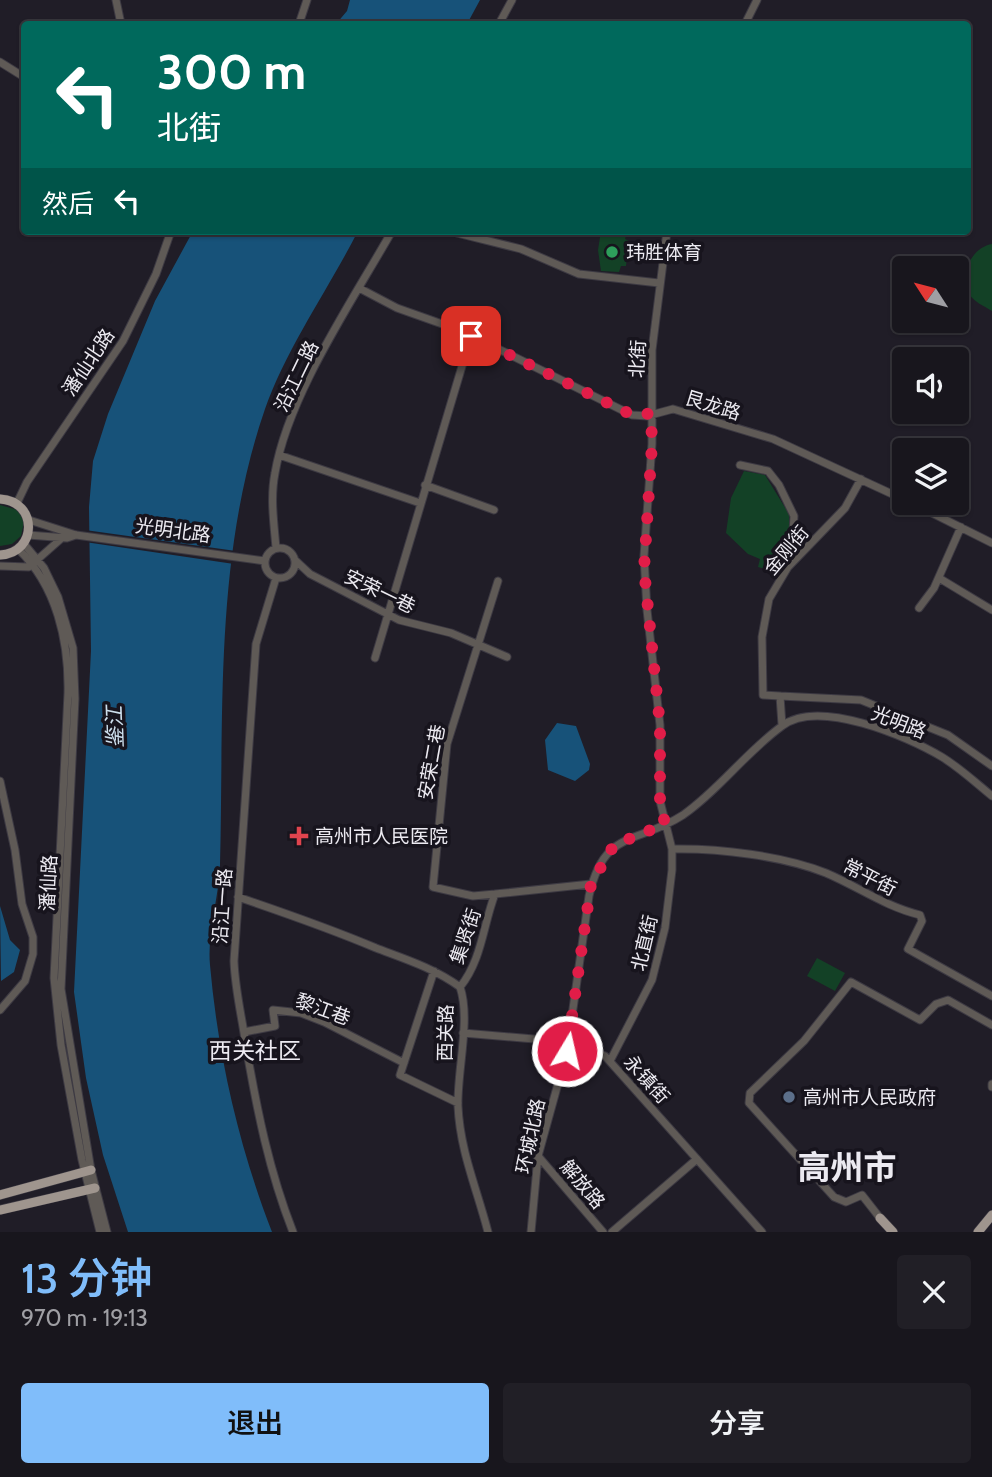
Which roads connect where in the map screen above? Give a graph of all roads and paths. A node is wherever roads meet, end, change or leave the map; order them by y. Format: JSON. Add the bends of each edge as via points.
{"nodes":[{"id":1,"x":116,"y":0,"type":"edge"},
{"id":2,"x":307,"y":0,"type":"edge"},
{"id":3,"x":512,"y":0,"type":"edge"},
{"id":4,"x":757,"y":0,"type":"edge"},
{"id":5,"x":120,"y":21,"type":"edge"},
{"id":6,"x":300,"y":21,"type":"edge"},
{"id":7,"x":501,"y":21,"type":"edge"},
{"id":8,"x":746,"y":21,"type":"edge"},
{"id":9,"x":0,"y":62,"type":"edge"},
{"id":10,"x":21,"y":75,"type":"edge"},
{"id":11,"x":169,"y":235,"type":"edge"},
{"id":12,"x":390,"y":235,"type":"edge"},
{"id":13,"x":465,"y":235,"type":"edge"},
{"id":14,"x":666,"y":235,"type":"edge"},
{"id":15,"x":659,"y":283,"type":"junction"},
{"id":16,"x":359,"y":288,"type":"junction"},
{"id":17,"x":471,"y":336,"type":"junction"},
{"id":18,"x":651,"y":414,"type":"junction"},
{"id":19,"x":279,"y":454,"type":"junction"},
{"id":20,"x":740,"y":465,"type":"dead end"},
{"id":21,"x":861,"y":479,"type":"junction"},
{"id":22,"x":425,"y":485,"type":"junction"},
{"id":23,"x":892,"y":494,"type":"edge"},
{"id":24,"x":0,"y":499,"type":"edge"},
{"id":25,"x":17,"y":503,"type":"junction"},
{"id":26,"x":420,"y":503,"type":"junction"},
{"id":27,"x":494,"y":510,"type":"dead end"},
{"id":28,"x":937,"y":515,"type":"edge"},
{"id":29,"x":29,"y":520,"type":"junction"},
{"id":30,"x":961,"y":527,"type":"junction"},
{"id":31,"x":76,"y":535,"type":"junction"},
{"id":32,"x":62,"y":537,"type":"junction"},
{"id":33,"x":24,"y":543,"type":"junction"},
{"id":34,"x":992,"y":543,"type":"edge"},
{"id":35,"x":276,"y":548,"type":"junction"},
{"id":36,"x":0,"y":555,"type":"edge"},
{"id":37,"x":295,"y":560,"type":"junction"},
{"id":38,"x":265,"y":561,"type":"junction"},
{"id":39,"x":35,"y":562,"type":"junction"},
{"id":40,"x":0,"y":566,"type":"edge"},
{"id":41,"x":784,"y":573,"type":"junction"},
{"id":42,"x":310,"y":574,"type":"junction"},
{"id":43,"x":290,"y":575,"type":"junction"},
{"id":44,"x":276,"y":578,"type":"junction"},
{"id":45,"x":939,"y":578,"type":"junction"},
{"id":46,"x":498,"y":580,"type":"dead end"},
{"id":47,"x":919,"y":608,"type":"dead end"},
{"id":48,"x":992,"y":610,"type":"edge"},
{"id":49,"x":390,"y":615,"type":"junction"},
{"id":50,"x":476,"y":645,"type":"junction"},
{"id":51,"x":507,"y":657,"type":"dead end"},
{"id":52,"x":375,"y":658,"type":"dead end"},
{"id":53,"x":780,"y":696,"type":"junction"},
{"id":54,"x":782,"y":725,"type":"junction"},
{"id":55,"x":992,"y":766,"type":"edge"},
{"id":56,"x":0,"y":781,"type":"edge"},
{"id":57,"x":992,"y":796,"type":"edge"},
{"id":58,"x":665,"y":824,"type":"junction"},
{"id":59,"x":672,"y":849,"type":"junction"},
{"id":60,"x":591,"y":884,"type":"junction"},
{"id":61,"x":433,"y":887,"type":"joint"},
{"id":62,"x":495,"y":894,"type":"junction"},
{"id":63,"x":238,"y":897,"type":"junction"},
{"id":64,"x":434,"y":971,"type":"junction"},
{"id":65,"x":460,"y":987,"type":"junction"},
{"id":66,"x":992,"y":996,"type":"edge"},
{"id":67,"x":0,"y":1010,"type":"edge"},
{"id":68,"x":992,"y":1025,"type":"edge"},
{"id":69,"x":244,"y":1032,"type":"junction"},
{"id":70,"x":463,"y":1033,"type":"junction"},
{"id":71,"x":569,"y":1042,"type":"junction"},
{"id":72,"x":610,"y":1061,"type":"junction"},
{"id":73,"x":404,"y":1063,"type":"junction"},
{"id":74,"x":458,"y":1103,"type":"junction"},
{"id":75,"x":538,"y":1156,"type":"junction"},
{"id":76,"x":697,"y":1159,"type":"junction"},
{"id":77,"x":87,"y":1171,"type":"junction"},
{"id":78,"x":91,"y":1189,"type":"junction"},
{"id":79,"x":0,"y":1195,"type":"edge"},
{"id":80,"x":0,"y":1210,"type":"edge"},
{"id":81,"x":992,"y":1215,"type":"edge"},
{"id":82,"x":880,"y":1218,"type":"joint"},
{"id":83,"x":100,"y":1232,"type":"edge"},
{"id":84,"x":107,"y":1232,"type":"edge"},
{"id":85,"x":293,"y":1232,"type":"edge"},
{"id":86,"x":488,"y":1232,"type":"edge"},
{"id":87,"x":531,"y":1232,"type":"edge"},
{"id":88,"x":603,"y":1232,"type":"edge"},
{"id":89,"x":612,"y":1232,"type":"edge"},
{"id":90,"x":762,"y":1232,"type":"edge"},
{"id":91,"x":893,"y":1232,"type":"edge"},
{"id":92,"x":978,"y":1232,"type":"edge"}],
"edges":[{"from":1,"to":5,"type":"street"},
{"from":2,"to":6,"type":"street"},
{"from":3,"to":7,"type":"street"},
{"from":4,"to":8,"type":"street"},
{"from":9,"to":10,"type":"street"},
{"from":11,"to":25,"type":"street","name":"潘仙北路","via":[[156,274],[123,341]]},
{"from":12,"to":16,"type":"street","name":"沿江二路"},
{"from":13,"to":15,"type":"street","via":[[521,249],[579,274]]},
{"from":14,"to":15,"type":"street","name":"北街"},
{"from":15,"to":18,"type":"street","name":"北街"},
{"from":16,"to":17,"type":"street","name":"艮龙路","via":[[397,309]]},
{"from":16,"to":19,"type":"street","name":"沿江二路","via":[[307,385]]},
{"from":17,"to":18,"type":"street","name":"艮龙路","via":[[628,413]]},
{"from":17,"to":22,"type":"street"},
{"from":18,"to":21,"type":"street","name":"艮龙路","via":[[677,410],[773,439]]},
{"from":18,"to":58,"type":"street","name":"北街","via":[[644,569]]},
{"from":19,"to":26,"type":"street"},
{"from":19,"to":35,"type":"street","name":"沿江二路","via":[[272,492]]},
{"from":20,"to":41,"type":"street","via":[[768,471],[792,510],[792,549]]},
{"from":21,"to":23,"type":"street","name":"艮龙路"},
{"from":21,"to":41,"type":"street","name":"金刚街","via":[[845,508]]},
{"from":22,"to":26,"type":"street"},
{"from":22,"to":27,"type":"street"},
{"from":24,"to":25,"type":"main road"},
{"from":25,"to":29,"type":"main road"},
{"from":26,"to":49,"type":"street"},
{"from":28,"to":30,"type":"street"},
{"from":29,"to":31,"type":"street","name":"光明北路"},
{"from":29,"to":33,"type":"main road"},
{"from":30,"to":34,"type":"street"},
{"from":30,"to":45,"type":"street"},
{"from":31,"to":32,"type":"street","name":"光明北路"},
{"from":31,"to":38,"type":"street","name":"光明北路"},
{"from":32,"to":33,"type":"street","name":"光明北路"},
{"from":32,"to":39,"type":"street"},
{"from":33,"to":36,"type":"main road","name":"光明北路"},
{"from":33,"to":39,"type":"street","name":"潘仙路"},
{"from":35,"to":37,"type":"street","via":[[286,549]]},
{"from":35,"to":38,"type":"street"},
{"from":37,"to":42,"type":"street"},
{"from":37,"to":43,"type":"street"},
{"from":38,"to":44,"type":"street","via":[[268,573]]},
{"from":39,"to":40,"type":"street","via":[[22,568]]},
{"from":39,"to":77,"type":"street","name":"潘仙路","via":[[62,606],[74,657],[61,978]]},
{"from":41,"to":53,"type":"street","name":"金刚街","via":[[765,615],[763,695]]},
{"from":42,"to":43,"type":"street"},
{"from":42,"to":49,"type":"street","name":"安荣一巷"},
{"from":43,"to":44,"type":"street"},
{"from":44,"to":63,"type":"street","name":"沿江一路","via":[[256,644]]},
{"from":45,"to":47,"type":"street"},
{"from":45,"to":48,"type":"street"},
{"from":46,"to":50,"type":"street"},
{"from":49,"to":50,"type":"street","name":"安荣一巷"},
{"from":49,"to":52,"type":"street"},
{"from":50,"to":51,"type":"street","name":"安荣一巷"},
{"from":50,"to":61,"type":"street","name":"安荣二巷","via":[[447,744]]},
{"from":53,"to":54,"type":"street"},
{"from":53,"to":55,"type":"street","via":[[860,700],[946,734]]},
{"from":54,"to":57,"type":"street","name":"光明路","via":[[815,715],[862,724],[942,757]]},
{"from":54,"to":58,"type":"street","name":"环城北路","via":[[688,811]]},
{"from":56,"to":67,"type":"street","via":[[33,954],[24,981]]},
{"from":58,"to":59,"type":"street","name":"北直街"},
{"from":58,"to":60,"type":"street","name":"环城北路","via":[[614,845]]},
{"from":59,"to":66,"type":"street","name":"常平街","via":[[705,849],[813,869],[880,903],[920,915],[922,920],[908,950]]},
{"from":59,"to":72,"type":"street","name":"北直街","via":[[667,917],[657,965],[646,996]]},
{"from":60,"to":62,"type":"street","name":"集贤街"},
{"from":60,"to":71,"type":"street","name":"环城北路"},
{"from":61,"to":62,"type":"street","name":"集贤街","via":[[473,896]]},
{"from":62,"to":65,"type":"street","name":"集贤街","via":[[481,944]]},
{"from":63,"to":64,"type":"street","name":"西关路","via":[[323,925]]},
{"from":63,"to":69,"type":"street","name":"沿江一路","via":[[234,961]]},
{"from":64,"to":65,"type":"street","name":"西关路"},
{"from":64,"to":73,"type":"street"},
{"from":65,"to":70,"type":"street","name":"西关路"},
{"from":68,"to":82,"type":"street","via":[[948,1000],[936,1004],[920,1020],[850,982],[804,1041],[751,1090],[749,1103],[834,1197],[850,1202],[862,1195]]},
{"from":69,"to":73,"type":"street","name":"黎江巷","via":[[275,1026],[273,1010],[301,1013]]},
{"from":69,"to":85,"type":"street","name":"沿江一路","via":[[267,1157]]},
{"from":70,"to":71,"type":"street","name":"永镇街"},
{"from":70,"to":74,"type":"street","name":"西关路"},
{"from":71,"to":72,"type":"street","name":"永镇街"},
{"from":71,"to":75,"type":"street","name":"环城北路"},
{"from":72,"to":76,"type":"street","name":"永镇街"},
{"from":73,"to":74,"type":"street","via":[[401,1077]]},
{"from":74,"to":86,"type":"street","name":"西关路","via":[[463,1157]]},
{"from":75,"to":87,"type":"street","name":"环城北路"},
{"from":75,"to":88,"type":"street","name":"解放路"},
{"from":76,"to":89,"type":"street"},
{"from":76,"to":90,"type":"street","name":"永镇街"},
{"from":77,"to":78,"type":"street","name":"潘仙路"},
{"from":77,"to":79,"type":"main road"},
{"from":78,"to":80,"type":"main road"},
{"from":78,"to":83,"type":"street","name":"潘仙路"},
{"from":78,"to":84,"type":"street","name":"潘仙路"},
{"from":81,"to":92,"type":"main road"},
{"from":82,"to":91,"type":"main road"}]}
